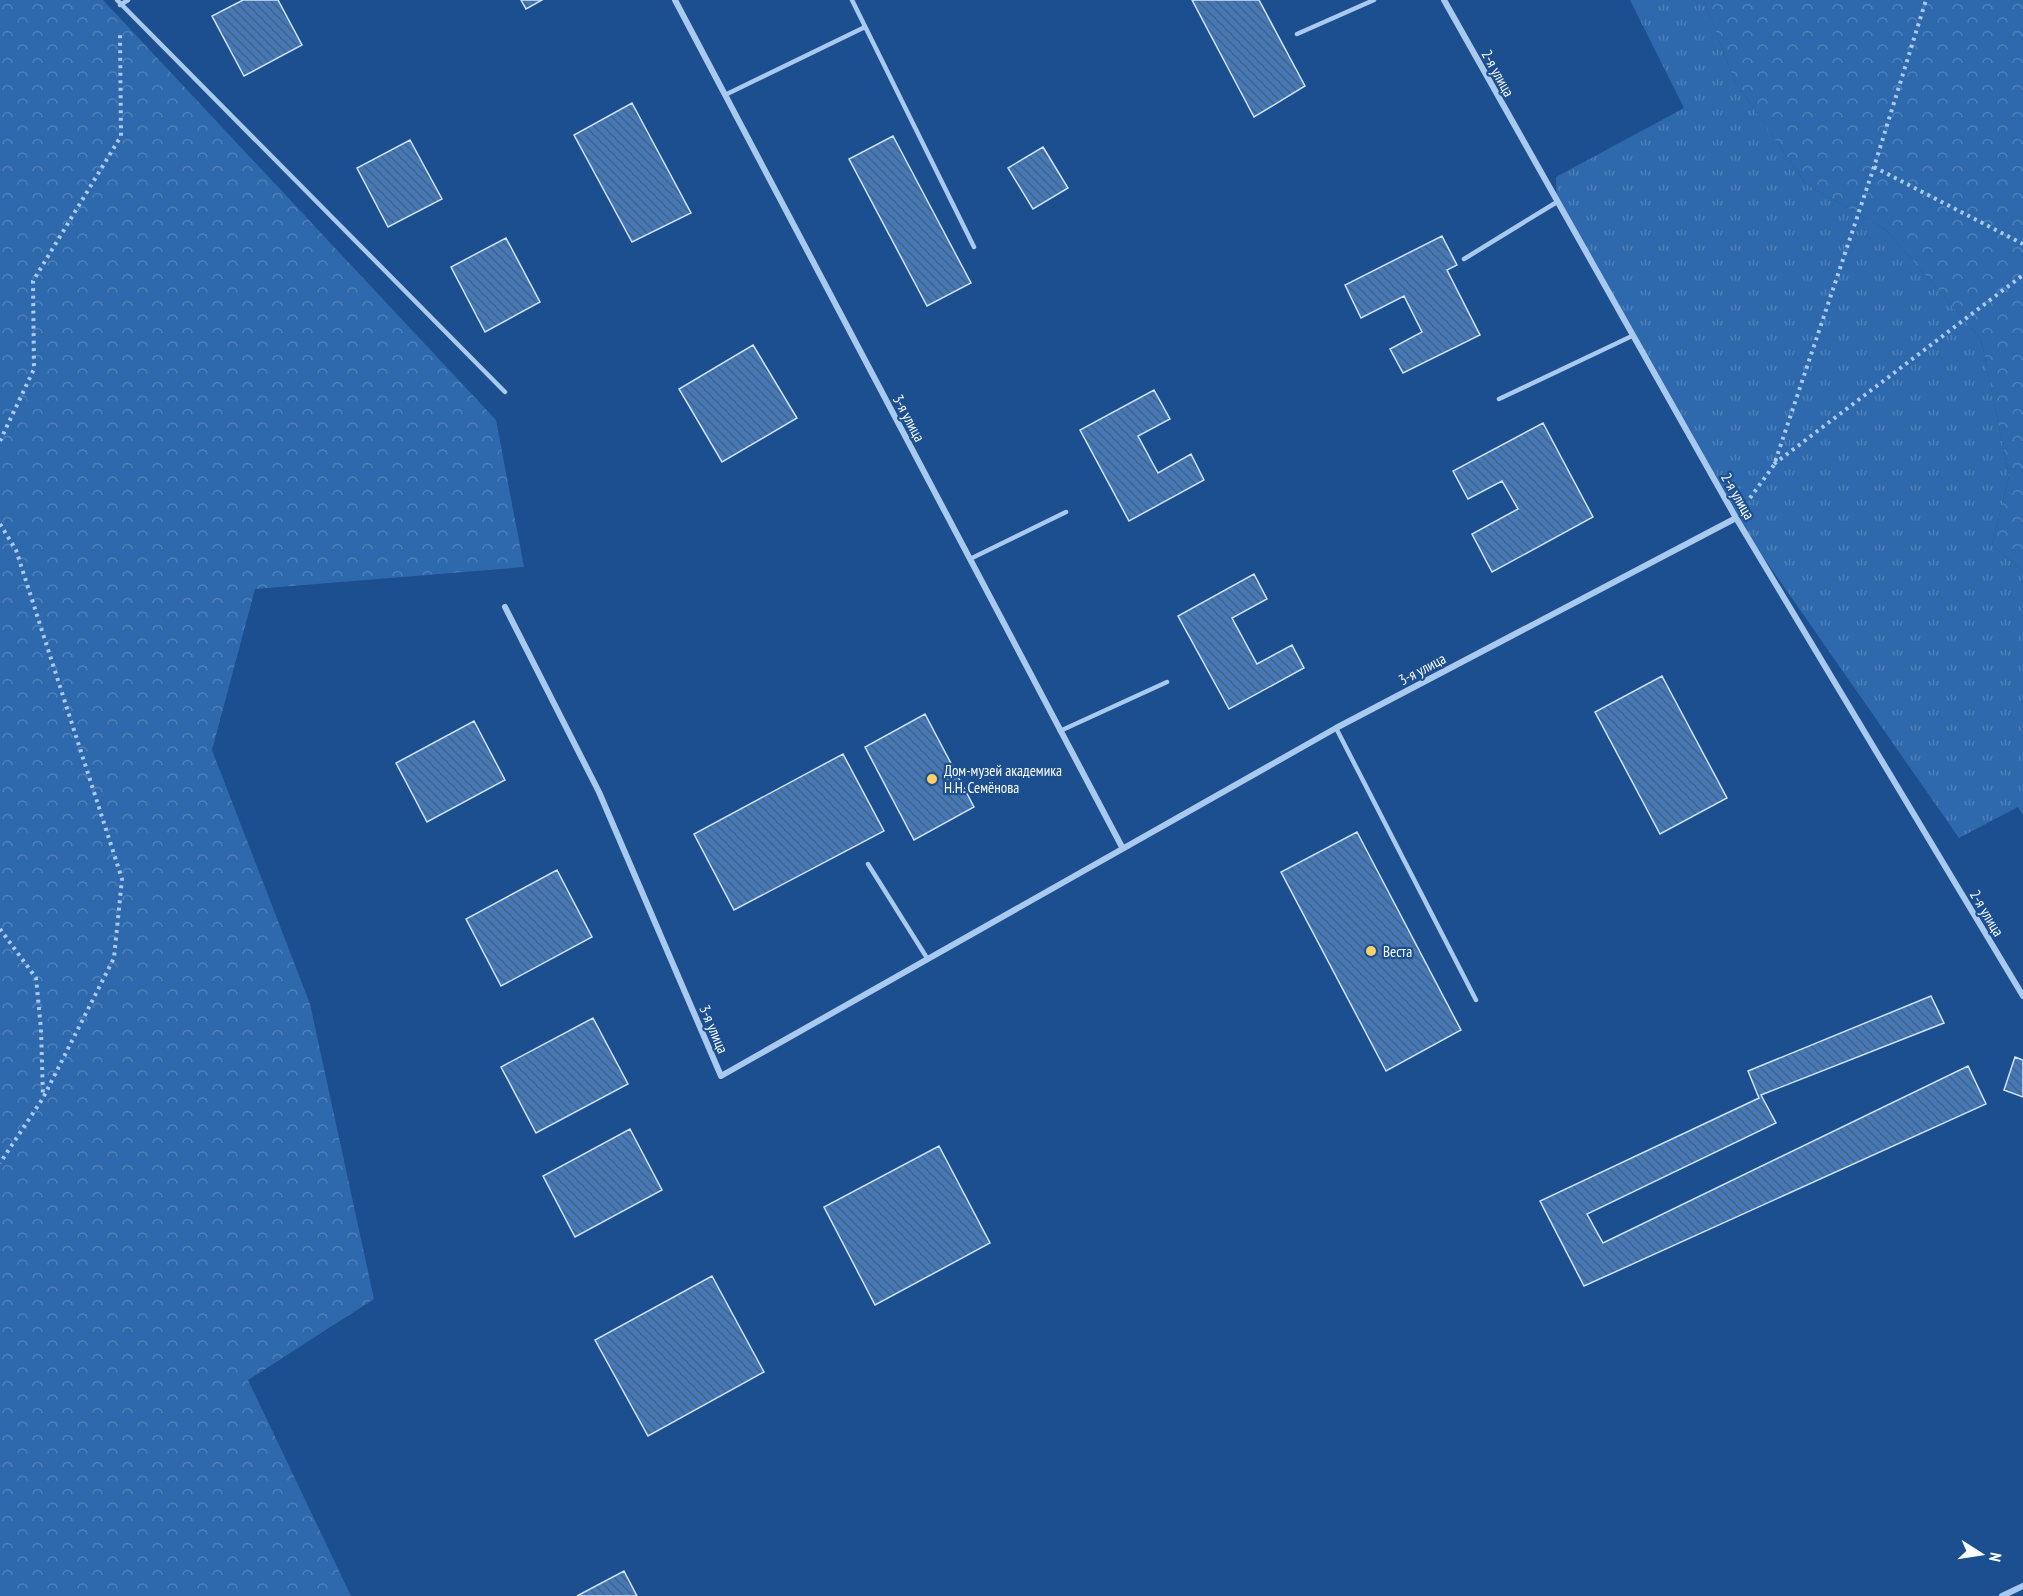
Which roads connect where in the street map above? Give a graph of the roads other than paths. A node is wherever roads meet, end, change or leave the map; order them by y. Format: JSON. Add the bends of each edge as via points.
{"nodes":[{"id":1,"x":128,"y":0,"type":"edge"},
{"id":2,"x":675,"y":0,"type":"edge"},
{"id":3,"x":852,"y":0,"type":"edge"},
{"id":4,"x":1374,"y":0,"type":"edge"},
{"id":5,"x":1444,"y":0,"type":"edge"},
{"id":6,"x":118,"y":2,"type":"edge"},
{"id":7,"x":865,"y":27,"type":"junction"},
{"id":8,"x":1297,"y":34,"type":"dead end"},
{"id":9,"x":725,"y":95,"type":"junction"},
{"id":10,"x":1557,"y":202,"type":"junction"},
{"id":11,"x":974,"y":247,"type":"dead end"},
{"id":12,"x":1464,"y":259,"type":"dead end"},
{"id":13,"x":1632,"y":336,"type":"junction"},
{"id":14,"x":505,"y":392,"type":"dead end"},
{"id":15,"x":1499,"y":399,"type":"dead end"},
{"id":16,"x":1066,"y":512,"type":"dead end"},
{"id":17,"x":1736,"y":518,"type":"junction"},
{"id":18,"x":970,"y":559,"type":"junction"},
{"id":19,"x":505,"y":607,"type":"dead end"},
{"id":20,"x":1167,"y":682,"type":"dead end"},
{"id":21,"x":1336,"y":728,"type":"junction"},
{"id":22,"x":1060,"y":731,"type":"junction"},
{"id":23,"x":1122,"y":847,"type":"junction"},
{"id":24,"x":868,"y":864,"type":"dead end"},
{"id":25,"x":927,"y":958,"type":"junction"},
{"id":26,"x":2023,"y":996,"type":"edge"},
{"id":27,"x":1476,"y":1000,"type":"dead end"},
{"id":28,"x":2023,"y":1586,"type":"edge"},
{"id":29,"x":2002,"y":1596,"type":"edge"}],
"edges":[{"from":1,"to":6,"type":"lane"},
{"from":2,"to":9,"type":"street","name":"3-я улица"},
{"from":3,"to":7,"type":"lane"},
{"from":4,"to":8,"type":"lane"},
{"from":5,"to":10,"type":"street","name":"2-я улица"},
{"from":6,"to":14,"type":"lane"},
{"from":7,"to":9,"type":"lane"},
{"from":7,"to":11,"type":"lane"},
{"from":9,"to":18,"type":"street","name":"3-я улица"},
{"from":10,"to":12,"type":"lane"},
{"from":10,"to":13,"type":"street","name":"2-я улица"},
{"from":13,"to":15,"type":"lane"},
{"from":13,"to":17,"type":"street","name":"2-я улица"},
{"from":16,"to":18,"type":"lane"},
{"from":17,"to":21,"type":"street","name":"3-я улица"},
{"from":17,"to":26,"type":"street","name":"2-я улица"},
{"from":18,"to":22,"type":"street","name":"3-я улица"},
{"from":19,"to":25,"type":"street","name":"3-я улица","via":[[599,792],[722,1076]]},
{"from":20,"to":22,"type":"lane"},
{"from":21,"to":23,"type":"street","name":"3-я улица"},
{"from":21,"to":27,"type":"lane"},
{"from":22,"to":23,"type":"street","name":"3-я улица"},
{"from":23,"to":25,"type":"street","name":"3-я улица"},
{"from":24,"to":25,"type":"lane"},
{"from":28,"to":29,"type":"street"}]}
